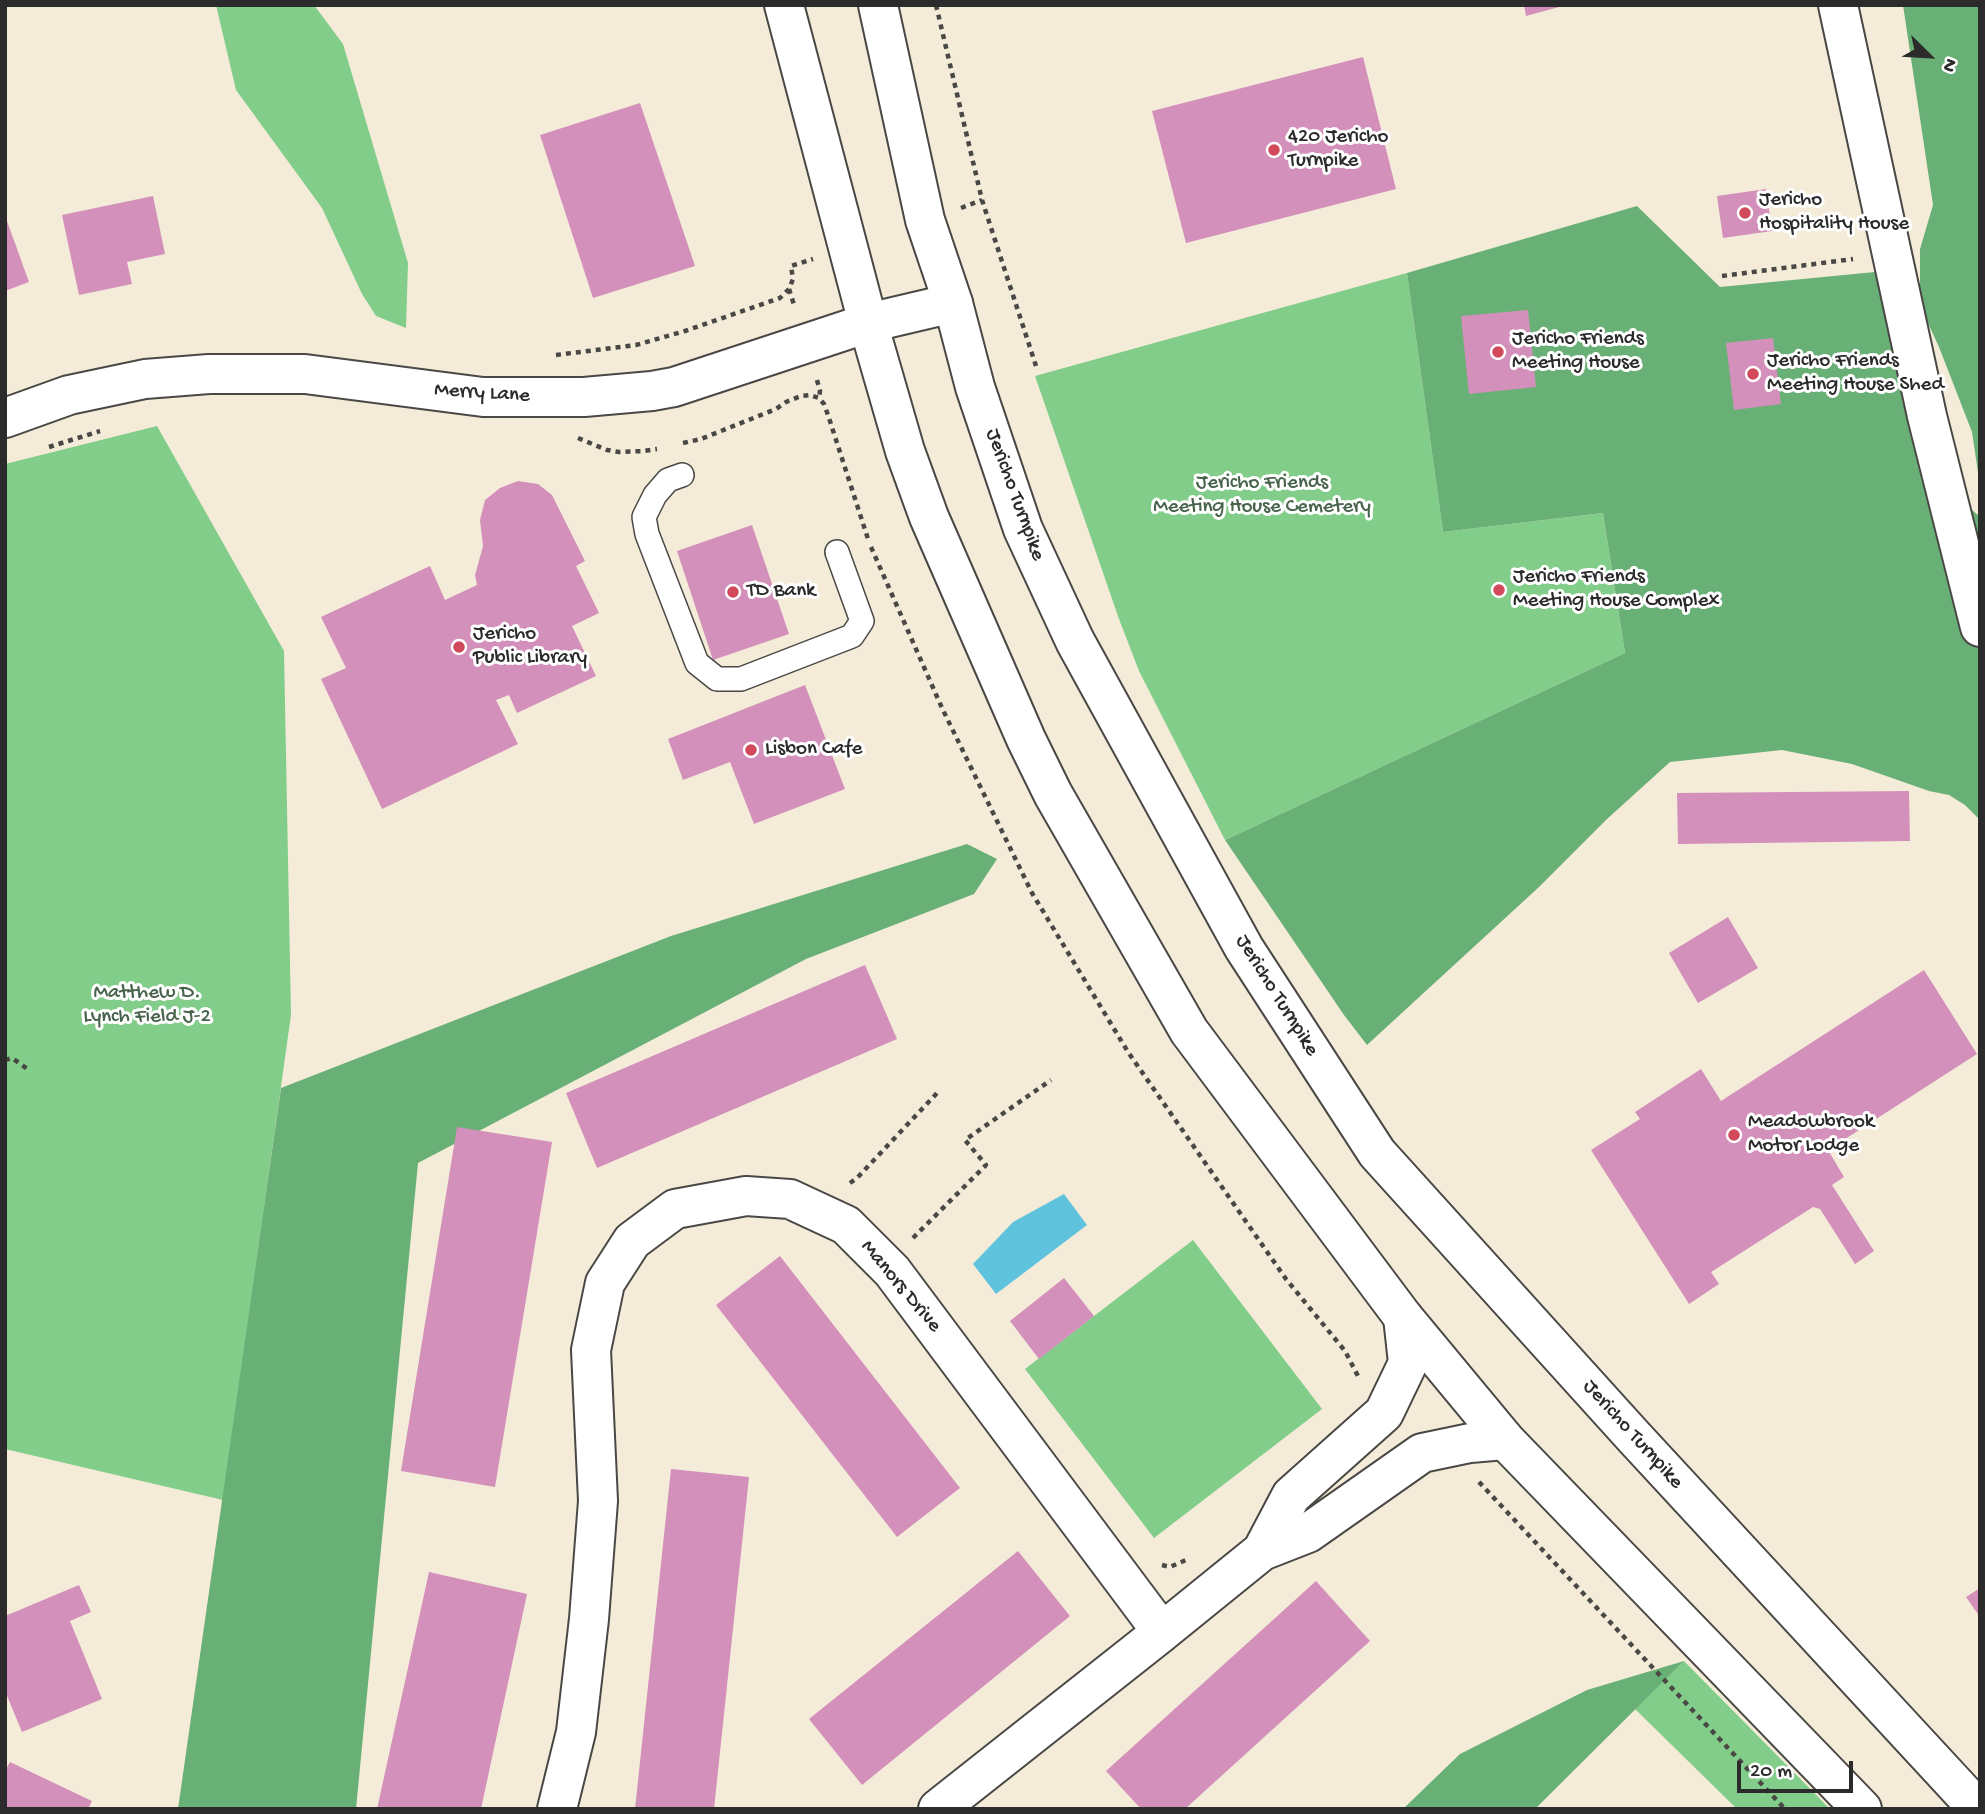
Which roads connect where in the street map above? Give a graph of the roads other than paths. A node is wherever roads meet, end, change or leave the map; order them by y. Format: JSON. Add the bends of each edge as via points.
{"nodes":[{"id":1,"x":878,"y":5,"type":"edge"},
{"id":2,"x":1838,"y":5,"type":"edge"},
{"id":3,"x":783,"y":14,"type":"edge"},
{"id":4,"x":953,"y":303,"type":"junction"},
{"id":5,"x":868,"y":323,"type":"junction"},
{"id":6,"x":5,"y":418,"type":"edge"},
{"id":7,"x":682,"y":475,"type":"dead end"},
{"id":8,"x":837,"y":552,"type":"dead end"},
{"id":9,"x":1980,"y":626,"type":"edge"},
{"id":10,"x":1403,"y":1317,"type":"junction"},
{"id":11,"x":1505,"y":1440,"type":"junction"},
{"id":12,"x":1262,"y":1551,"type":"junction"},
{"id":13,"x":1161,"y":1632,"type":"junction"},
{"id":14,"x":557,"y":1809,"type":"edge"},
{"id":15,"x":938,"y":1809,"type":"edge"},
{"id":16,"x":1862,"y":1809,"type":"edge"},
{"id":17,"x":1978,"y":1809,"type":"edge"}],
"edges":[{"from":1,"to":4,"type":"main road","name":"Jericho Turnpike","via":[[925,220]]},
{"from":2,"to":9,"type":"main road","via":[[1927,416]]},
{"from":3,"to":5,"type":"main road"},
{"from":4,"to":5,"type":"main road","name":"Merry Lane"},
{"from":4,"to":17,"type":"main road","name":"Jericho Turnpike","via":[[975,387],[1023,529],[1075,641],[1244,948],[1377,1153]]},
{"from":5,"to":6,"type":"main road","name":"Merry Lane","via":[[674,387],[640,392],[482,397],[305,374],[209,374],[145,379],[82,392]]},
{"from":5,"to":10,"type":"main road","via":[[929,517],[1053,794],[1189,1031]]},
{"from":7,"to":8,"type":"lane","via":[[668,480],[644,517],[696,663],[717,679],[741,678],[852,636],[862,621]]},
{"from":10,"to":11,"type":"main road"},
{"from":10,"to":12,"type":"main road","via":[[1408,1363],[1384,1413],[1291,1496]]},
{"from":11,"to":12,"type":"main road","via":[[1422,1453],[1308,1533]]},
{"from":11,"to":16,"type":"main road"},
{"from":12,"to":13,"type":"main road"},
{"from":13,"to":14,"type":"main road","name":"Manors Drive","via":[[892,1271],[846,1225],[790,1199],[746,1196],[675,1209],[632,1241],[605,1283],[591,1350],[598,1501],[576,1732]]},
{"from":13,"to":15,"type":"main road"}]}
